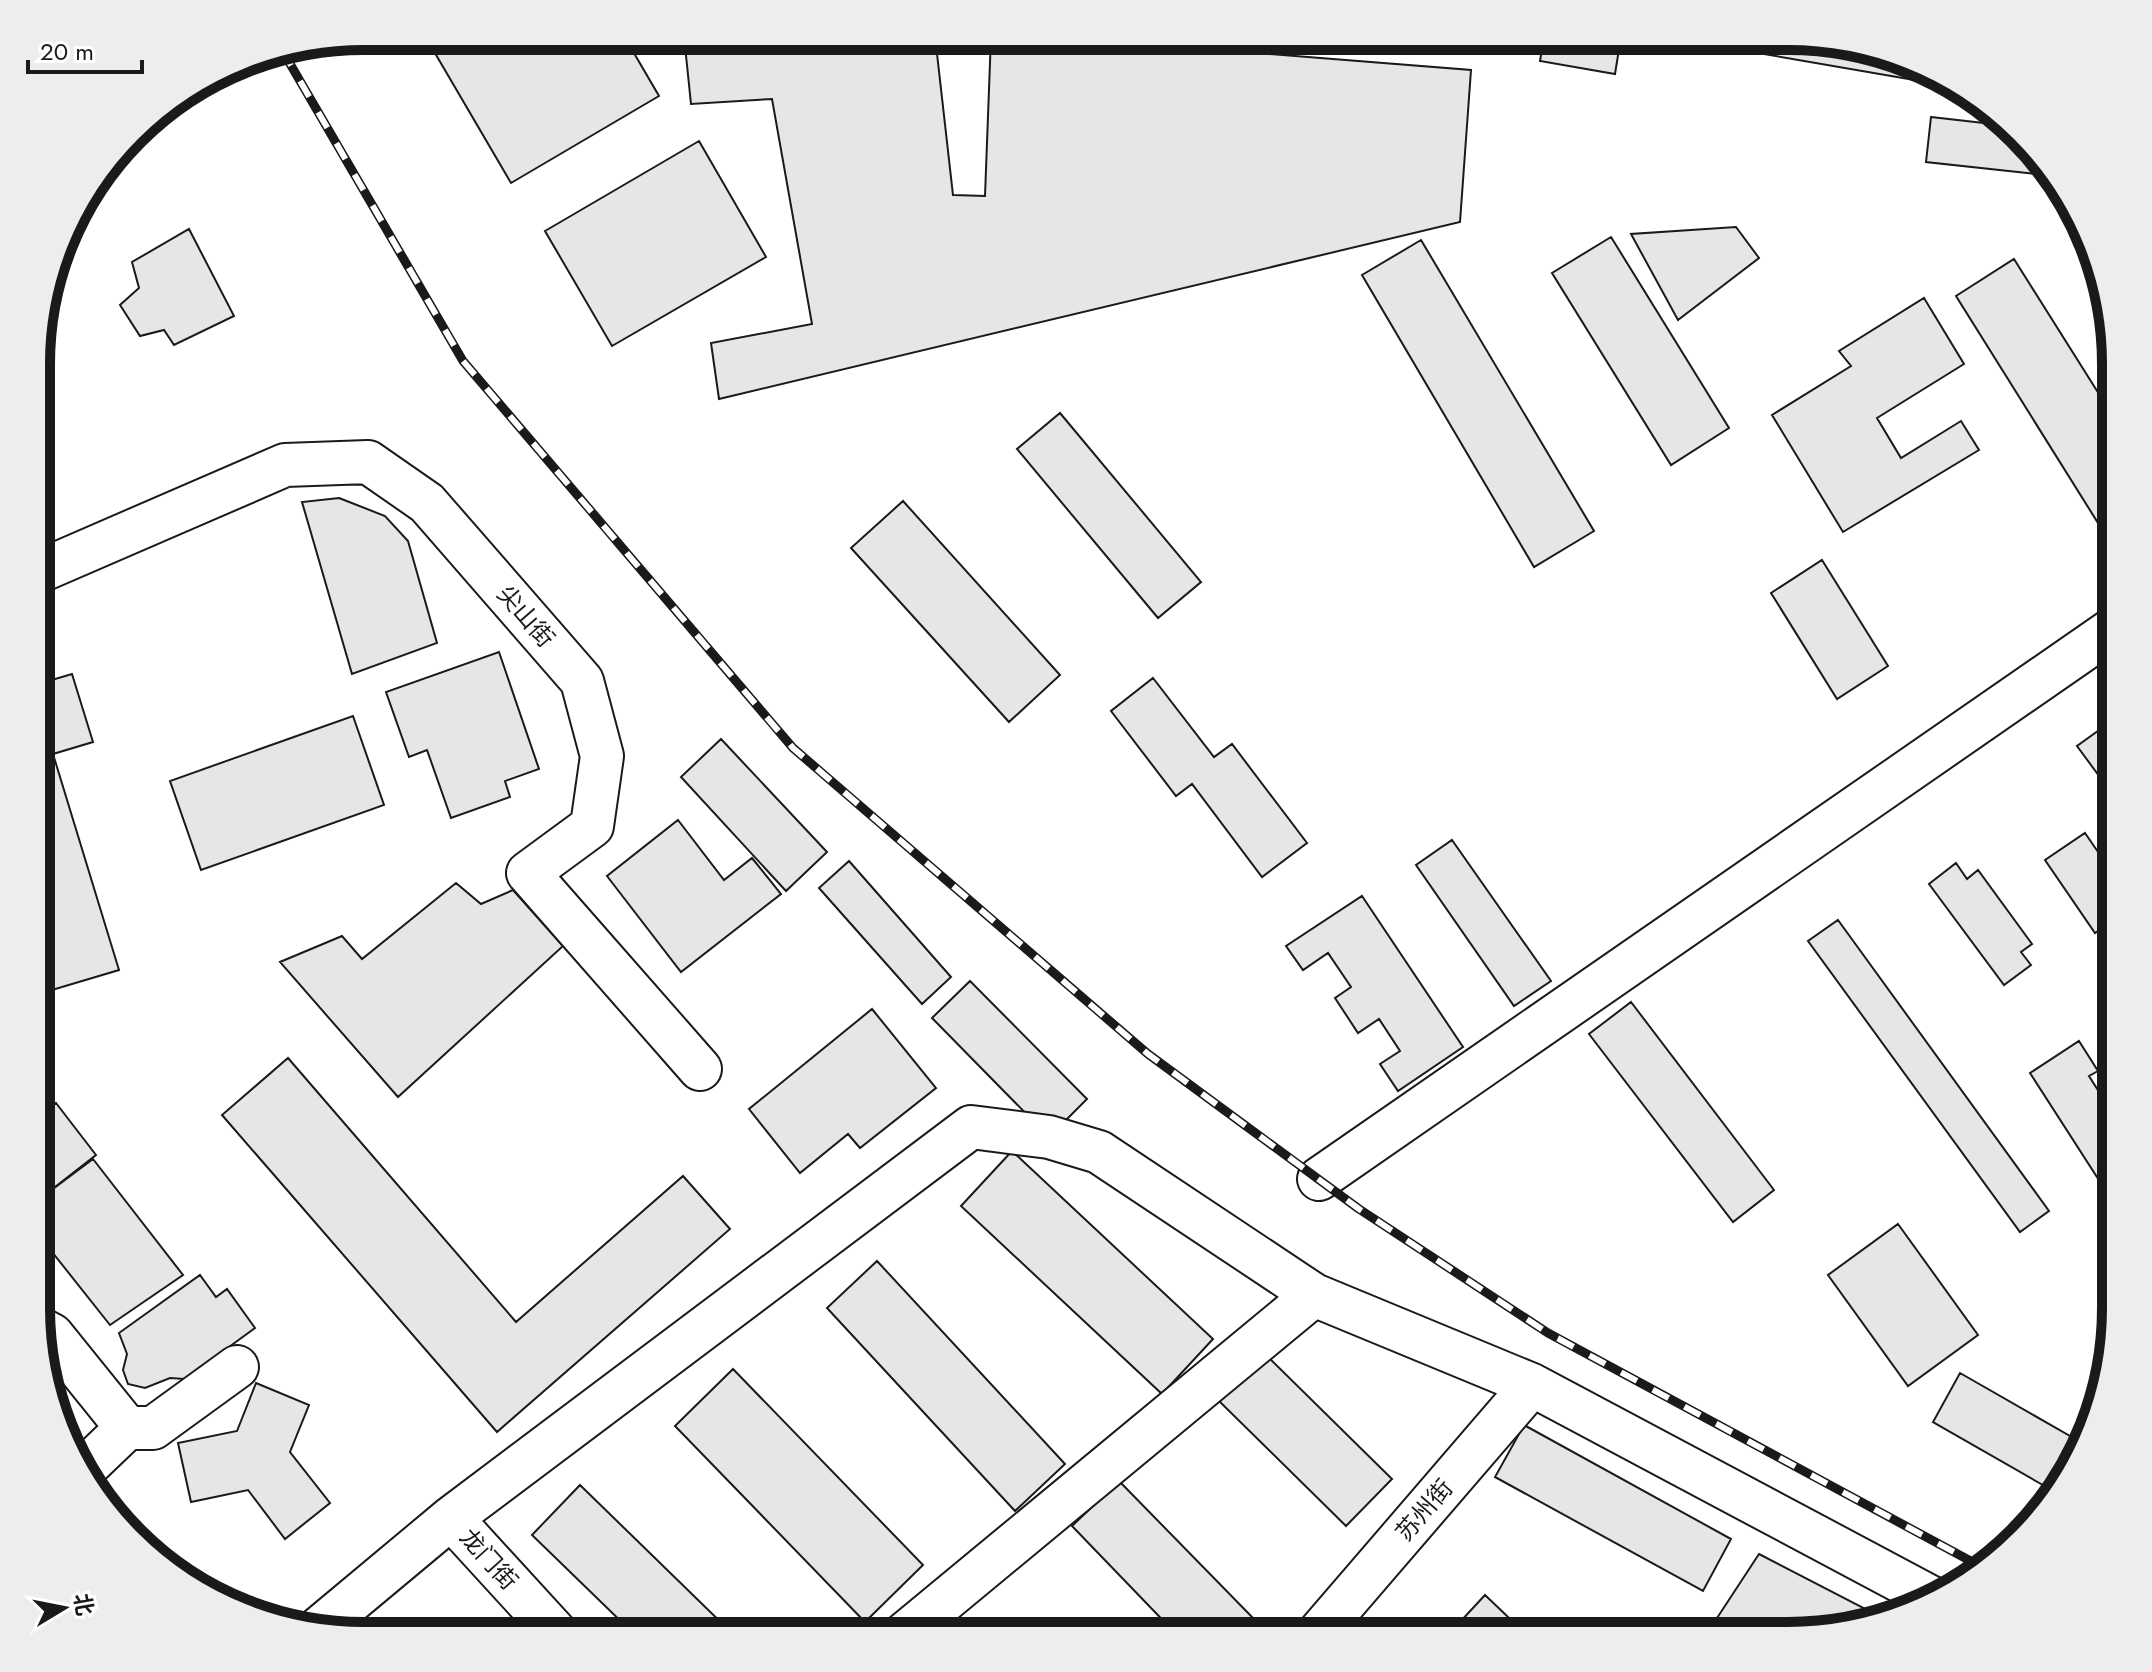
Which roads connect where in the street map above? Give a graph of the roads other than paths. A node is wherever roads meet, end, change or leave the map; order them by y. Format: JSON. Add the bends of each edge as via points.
{"nodes":[{"id":1,"x":50,"y":567,"type":"edge"},
{"id":2,"x":2102,"y":637,"type":"edge"},
{"id":3,"x":700,"y":1069,"type":"dead end"},
{"id":4,"x":1319,"y":1179,"type":"dead end"},
{"id":5,"x":1314,"y":1295,"type":"junction"},
{"id":6,"x":52,"y":1335,"type":"edge"},
{"id":7,"x":237,"y":1367,"type":"dead end"},
{"id":8,"x":1532,"y":1385,"type":"junction"},
{"id":9,"x":127,"y":1428,"type":"junction"},
{"id":10,"x":91,"y":1463,"type":"edge"},
{"id":11,"x":451,"y":1518,"type":"junction"},
{"id":12,"x":1921,"y":1592,"type":"edge"},
{"id":13,"x":329,"y":1620,"type":"edge"},
{"id":14,"x":546,"y":1622,"type":"edge"},
{"id":15,"x":919,"y":1622,"type":"edge"},
{"id":16,"x":1328,"y":1622,"type":"edge"}],
"edges":[{"from":1,"to":3,"type":"street","name":"尖山街","via":[[285,465],[368,462],[427,503],[582,681],[602,756],[592,826],[528,873]]},
{"from":2,"to":4,"type":"street"},
{"from":5,"to":8,"type":"street"},
{"from":5,"to":11,"type":"street","via":[[1099,1152],[1049,1137],[971,1127]]},
{"from":5,"to":15,"type":"street"},
{"from":6,"to":9,"type":"street"},
{"from":7,"to":9,"type":"street","via":[[153,1428]]},
{"from":8,"to":12,"type":"street"},
{"from":8,"to":16,"type":"street","name":"苏州街"},
{"from":9,"to":10,"type":"street"},
{"from":11,"to":13,"type":"street"},
{"from":11,"to":14,"type":"street","name":"龙门街"}]}
